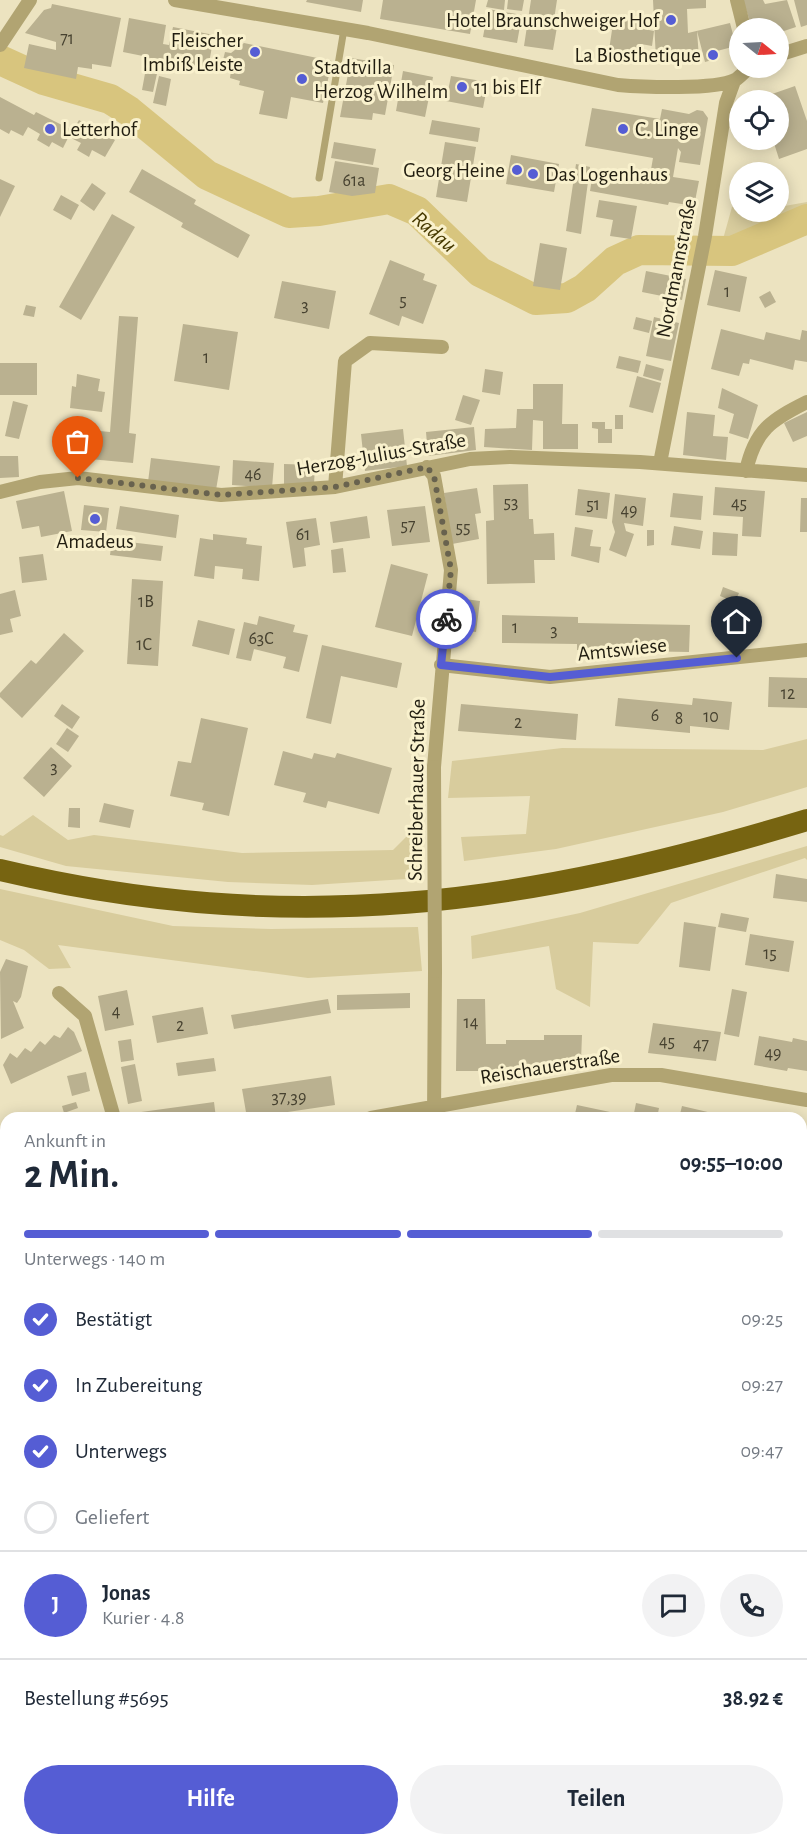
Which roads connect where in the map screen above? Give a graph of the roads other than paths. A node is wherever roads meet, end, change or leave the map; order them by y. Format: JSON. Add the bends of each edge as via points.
{"nodes":[{"id":1,"x":30,"y":0,"type":"edge"},
{"id":2,"x":175,"y":0,"type":"edge"},
{"id":3,"x":736,"y":0,"type":"edge"},
{"id":4,"x":741,"y":18,"type":"edge"},
{"id":5,"x":344,"y":29,"type":"junction"},
{"id":6,"x":0,"y":45,"type":"edge"},
{"id":7,"x":807,"y":46,"type":"edge"},
{"id":8,"x":789,"y":52,"type":"edge"},
{"id":9,"x":737,"y":78,"type":"edge"},
{"id":10,"x":734,"y":81,"type":"junction"},
{"id":11,"x":319,"y":178,"type":"dead end"},
{"id":12,"x":442,"y":347,"type":"dead end"},
{"id":13,"x":807,"y":402,"type":"edge"},
{"id":14,"x":660,"y":464,"type":"junction"},
{"id":15,"x":427,"y":467,"type":"junction"},
{"id":16,"x":746,"y":471,"type":"junction"},
{"id":17,"x":807,"y":475,"type":"edge"},
{"id":18,"x":335,"y":487,"type":"junction"},
{"id":19,"x":0,"y":492,"type":"edge"},
{"id":20,"x":807,"y":650,"type":"edge"},
{"id":21,"x":441,"y":665,"type":"junction"},
{"id":22,"x":807,"y":820,"type":"edge"},
{"id":23,"x":0,"y":870,"type":"edge"},
{"id":24,"x":59,"y":993,"type":"dead end"},
{"id":25,"x":807,"y":1100,"type":"edge"},
{"id":26,"x":112,"y":1112,"type":"edge"},
{"id":27,"x":433,"y":1112,"type":"edge"}],
"edges":[{"from":1,"to":6,"type":"street"},
{"from":2,"to":5,"type":"street"},
{"from":3,"to":4,"type":"street"},
{"from":5,"to":10,"type":"street","via":[[618,85],[660,88]]},
{"from":5,"to":11,"type":"lane"},
{"from":7,"to":8,"type":"street"},
{"from":9,"to":10,"type":"street"},
{"from":10,"to":14,"type":"street","name":"Nordmannstraße","via":[[726,103],[699,269]]},
{"from":12,"to":18,"type":"street","via":[[370,343],[345,361]]},
{"from":13,"to":16,"type":"street","via":[[766,426],[753,447]]},
{"from":14,"to":15,"type":"street","name":"Herzog-Julius-Straße","via":[[510,457]]},
{"from":14,"to":16,"type":"street","name":"Herzog-Julius-Straße"},
{"from":15,"to":18,"type":"street","name":"Herzog-Julius-Straße"},
{"from":15,"to":21,"type":"street","name":"Schreiberhauer Straße","via":[[434,476],[451,570]]},
{"from":16,"to":17,"type":"street","name":"Herzog-Julius-Straße"},
{"from":18,"to":19,"type":"street","name":"Herzog-Julius-Straße","via":[[222,495],[78,478]]},
{"from":20,"to":21,"type":"street","name":"Amtswiese","via":[[550,677]]},
{"from":21,"to":27,"type":"street","name":"Schreiberhauer Straße","bridge":true,"via":[[434,767]]},
{"from":22,"to":23,"type":"highway","via":[[664,860],[565,882],[452,901],[359,908],[278,909],[163,900]]},
{"from":24,"to":26,"type":"street","via":[[85,1016]]},
{"from":25,"to":27,"type":"street","name":"Reischauerstraße","via":[[661,1075],[611,1075]]}]}
